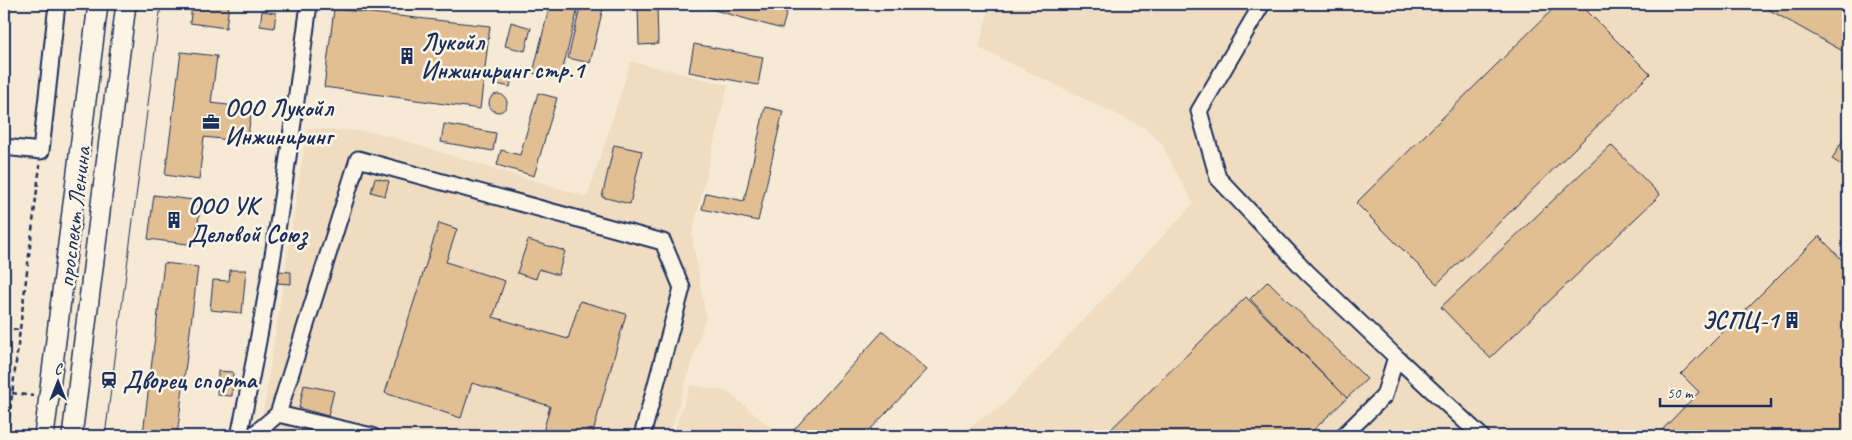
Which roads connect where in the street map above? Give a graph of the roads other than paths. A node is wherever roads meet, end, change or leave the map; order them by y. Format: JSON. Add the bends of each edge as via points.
{"nodes":[{"id":1,"x":57,"y":4,"type":"edge"},
{"id":2,"x":98,"y":4,"type":"edge"},
{"id":3,"x":126,"y":4,"type":"edge"},
{"id":4,"x":309,"y":4,"type":"edge"},
{"id":5,"x":1262,"y":4,"type":"edge"},
{"id":6,"x":4,"y":147,"type":"edge"},
{"id":7,"x":1396,"y":357,"type":"junction"},
{"id":8,"x":278,"y":414,"type":"junction"},
{"id":9,"x":44,"y":436,"type":"edge"},
{"id":10,"x":72,"y":436,"type":"edge"},
{"id":11,"x":239,"y":436,"type":"edge"},
{"id":12,"x":252,"y":436,"type":"edge"},
{"id":13,"x":372,"y":436,"type":"edge"},
{"id":14,"x":642,"y":436,"type":"edge"},
{"id":15,"x":1343,"y":436,"type":"edge"},
{"id":16,"x":1481,"y":436,"type":"edge"}],
"edges":[{"from":1,"to":6,"type":"lane","via":[[41,151]]},
{"from":2,"to":9,"type":"main road","name":"проспект Ленина"},
{"from":3,"to":10,"type":"main road","name":"проспект Ленина"},
{"from":4,"to":11,"type":"lane","via":[[260,341]]},
{"from":5,"to":7,"type":"lane","via":[[1199,111],[1218,178],[1307,272]]},
{"from":7,"to":15,"type":"lane","via":[[1384,396]]},
{"from":7,"to":16,"type":"lane"},
{"from":8,"to":12,"type":"lane"},
{"from":8,"to":13,"type":"lane"},
{"from":8,"to":14,"type":"lane","via":[[358,159],[663,242],[682,288]]}]}
